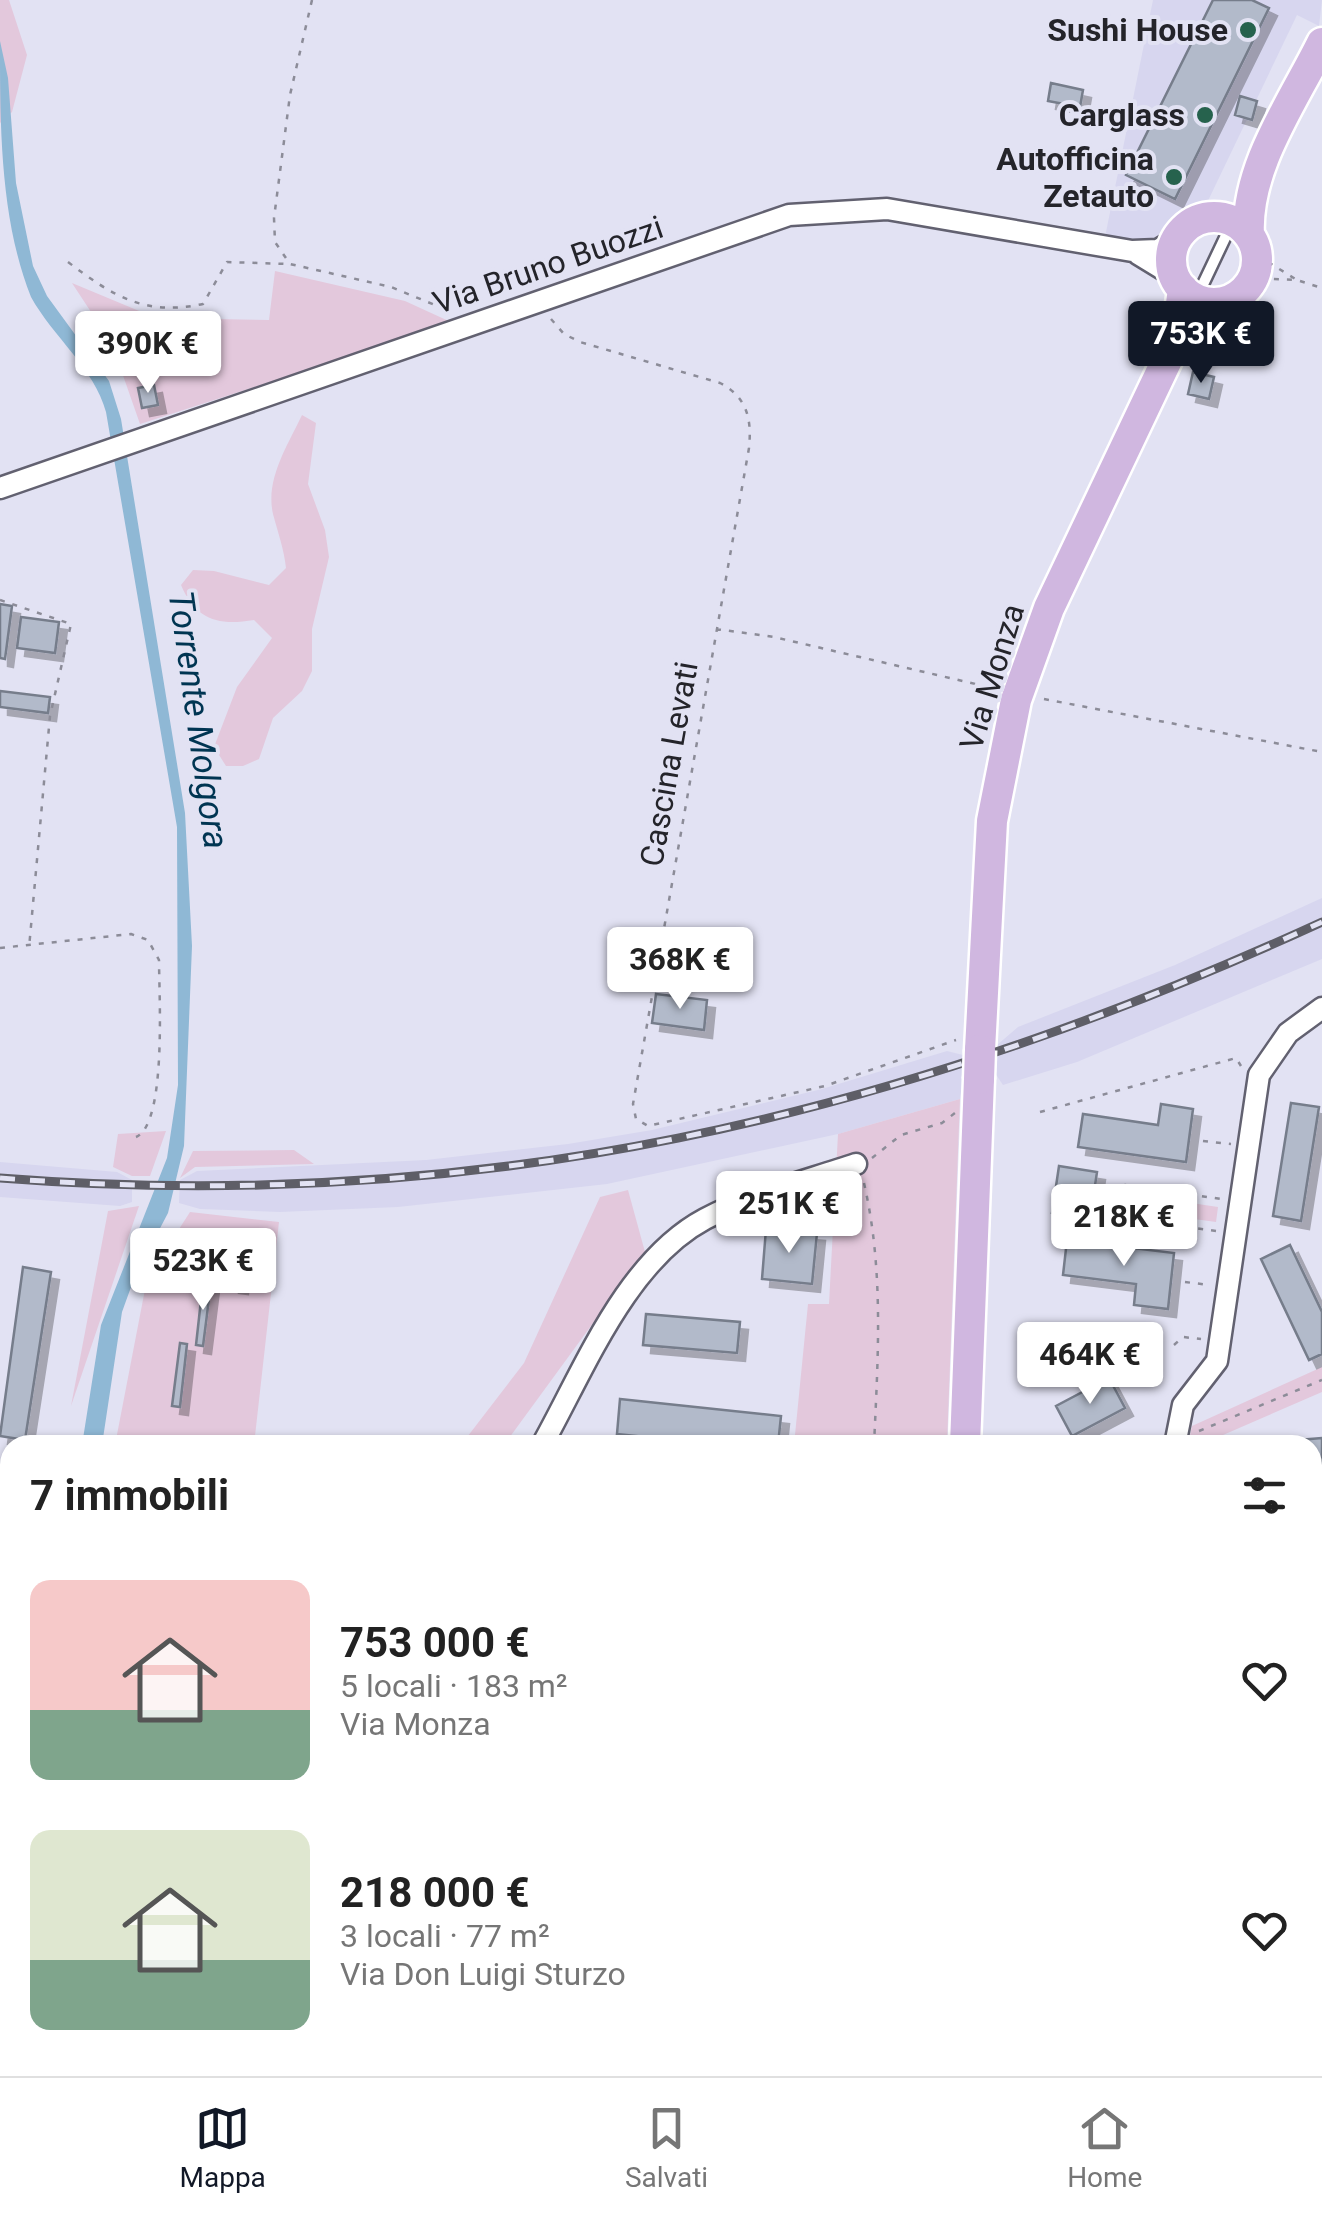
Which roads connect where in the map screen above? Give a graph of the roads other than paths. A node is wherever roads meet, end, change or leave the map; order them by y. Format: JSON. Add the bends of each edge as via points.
{"nodes":[{"id":1,"x":1322,"y":43,"type":"edge"},
{"id":2,"x":1238,"y":232,"type":"junction"},
{"id":3,"x":1176,"y":239,"type":"junction"},
{"id":4,"x":1132,"y":251,"type":"junction"},
{"id":5,"x":1192,"y":292,"type":"junction"},
{"id":6,"x":0,"y":488,"type":"edge"},
{"id":7,"x":1322,"y":1008,"type":"edge"},
{"id":8,"x":856,"y":1164,"type":"road end"},
{"id":9,"x":548,"y":1435,"type":"edge"},
{"id":10,"x":965,"y":1435,"type":"edge"},
{"id":11,"x":1177,"y":1435,"type":"edge"}],
"edges":[{"from":1,"to":2,"type":"main road","via":[[1257,174]]},
{"from":2,"to":3,"type":"main road","via":[[1190,224]]},
{"from":2,"to":5,"type":"lane"},
{"from":2,"to":5,"type":"main road","name":"Via Monza","via":[[1249,286],[1232,299]]},
{"from":3,"to":4,"type":"street","name":"Via Bruno Buozzi","via":[[1158,250]]},
{"from":3,"to":5,"type":"main road","via":[[1172,254]]},
{"from":4,"to":5,"type":"street","name":"Via Bruno Buozzi"},
{"from":4,"to":6,"type":"street","name":"Via Bruno Buozzi","via":[[920,213],[833,210],[771,220]]},
{"from":5,"to":10,"type":"main road","name":"Via Monza","via":[[1194,320],[1172,351],[1057,591],[1018,694],[992,821],[976,1055]]},
{"from":7,"to":11,"type":"street","via":[[1288,1033],[1259,1075],[1217,1361],[1186,1400]]},
{"from":8,"to":9,"type":"street","via":[[720,1212],[669,1244],[632,1284]]}]}
